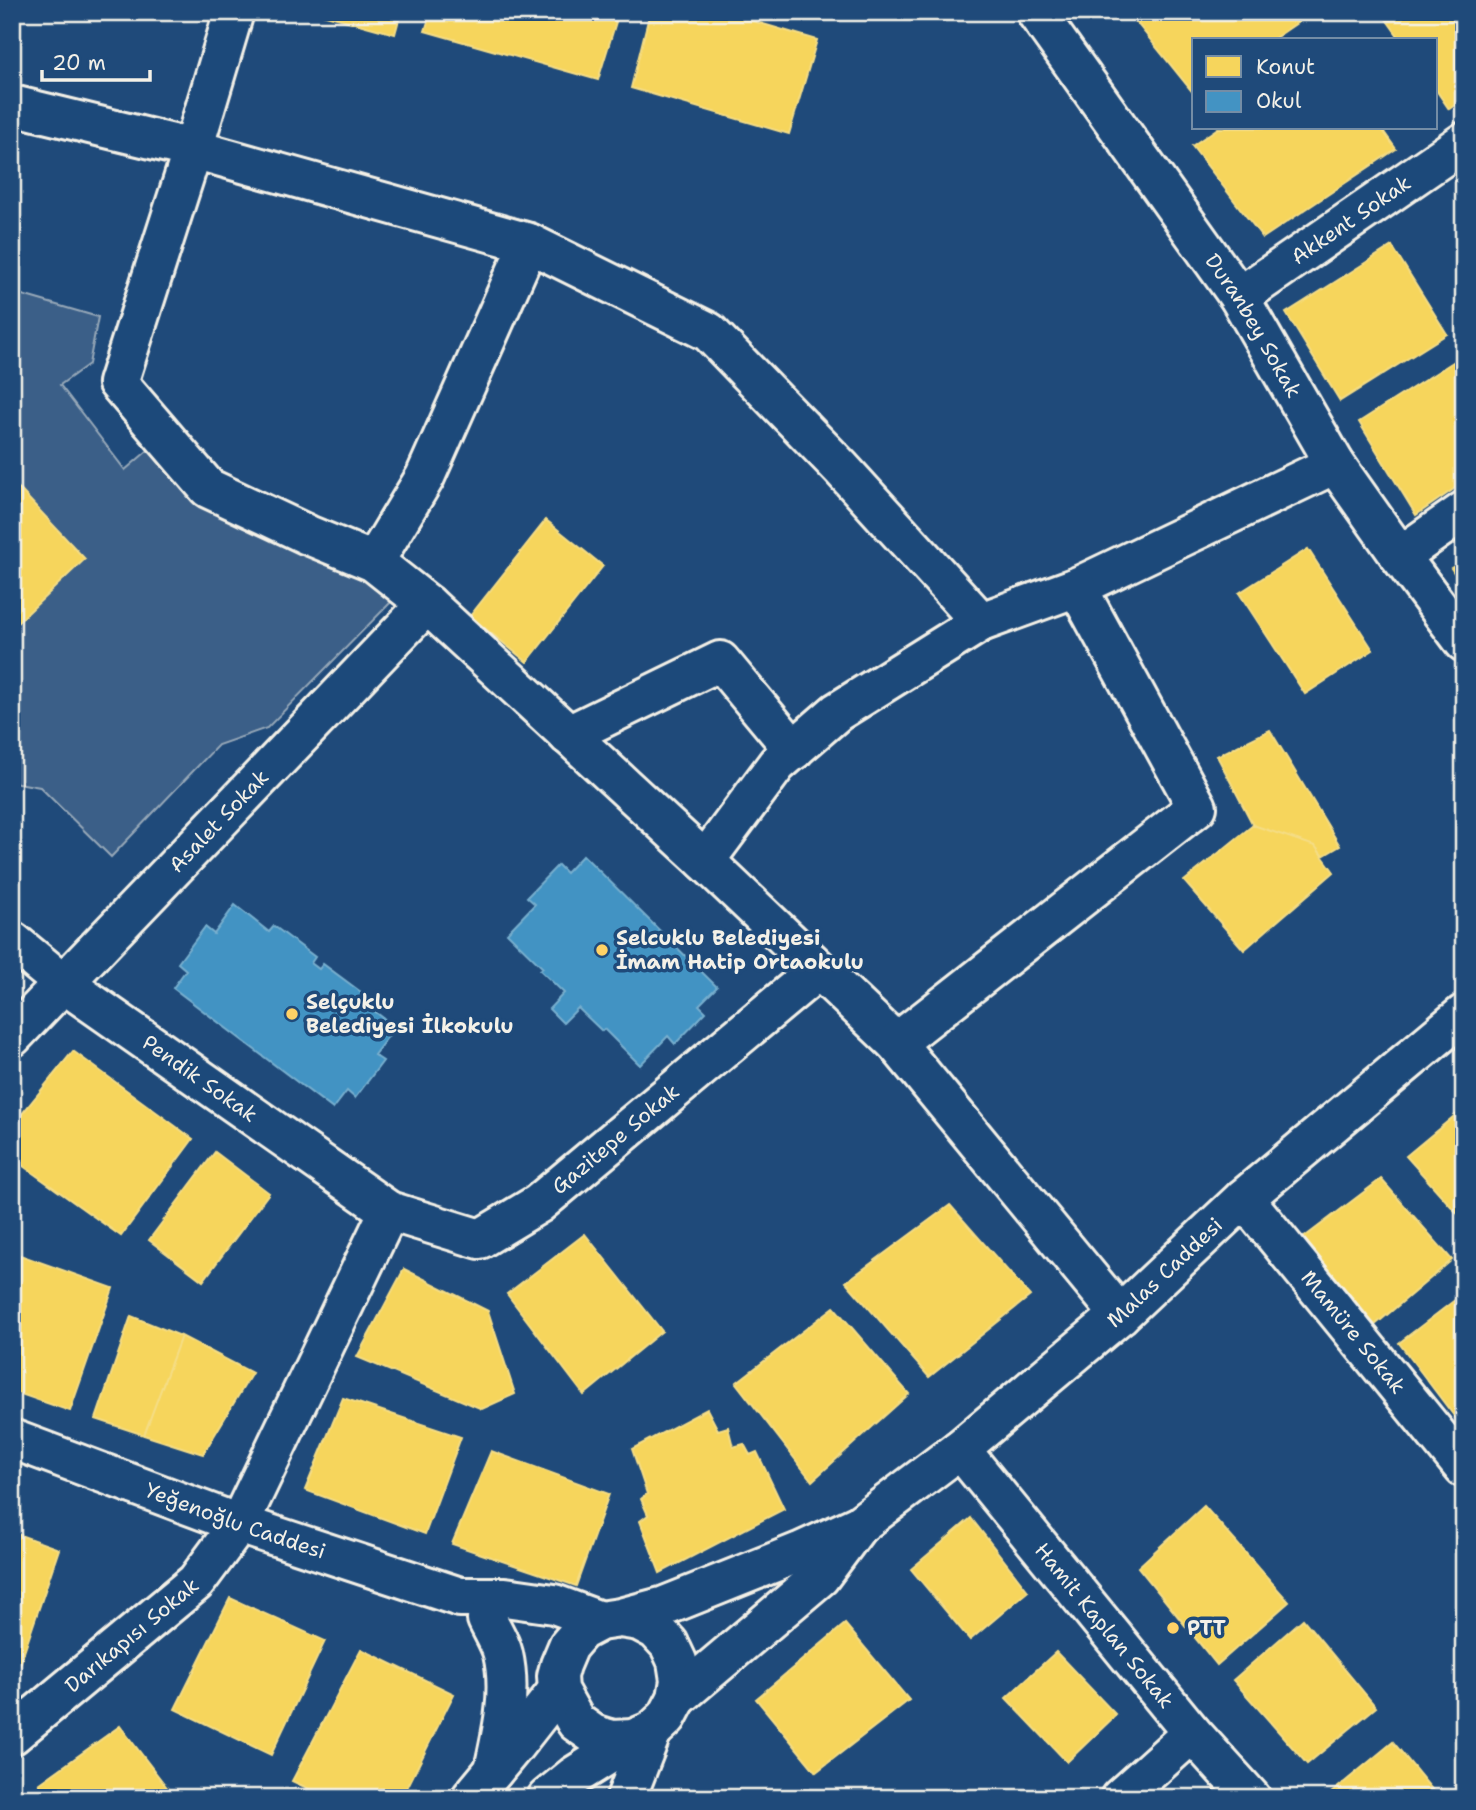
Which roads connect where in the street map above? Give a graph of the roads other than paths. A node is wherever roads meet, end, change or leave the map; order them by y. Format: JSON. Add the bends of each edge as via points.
{"nodes":[{"id":1,"x":234,"y":12,"type":"edge"},
{"id":2,"x":1036,"y":12,"type":"edge"},
{"id":3,"x":12,"y":105,"type":"edge"},
{"id":4,"x":1464,"y":142,"type":"edge"},
{"id":5,"x":192,"y":149,"type":"junction"},
{"id":6,"x":529,"y":243,"type":"junction"},
{"id":7,"x":1239,"y":297,"type":"junction"},
{"id":8,"x":1335,"y":464,"type":"junction"},
{"id":9,"x":1464,"y":511,"type":"edge"},
{"id":10,"x":1400,"y":556,"type":"junction"},
{"id":11,"x":374,"y":562,"type":"junction"},
{"id":12,"x":1077,"y":587,"type":"junction"},
{"id":13,"x":427,"y":604,"type":"junction"},
{"id":14,"x":981,"y":622,"type":"junction"},
{"id":15,"x":1464,"y":642,"type":"edge"},
{"id":16,"x":568,"y":735,"type":"junction"},
{"id":17,"x":794,"y":750,"type":"junction"},
{"id":18,"x":705,"y":861,"type":"junction"},
{"id":19,"x":12,"y":941,"type":"edge"},
{"id":20,"x":818,"y":970,"type":"junction"},
{"id":21,"x":63,"y":983,"type":"junction"},
{"id":22,"x":1464,"y":1014,"type":"edge"},
{"id":23,"x":12,"y":1037,"type":"edge"},
{"id":24,"x":896,"y":1043,"type":"junction"},
{"id":25,"x":1244,"y":1198,"type":"junction"},
{"id":26,"x":390,"y":1211,"type":"junction"},
{"id":27,"x":1120,"y":1315,"type":"junction"},
{"id":28,"x":12,"y":1439,"type":"edge"},
{"id":29,"x":960,"y":1449,"type":"junction"},
{"id":30,"x":1464,"y":1468,"type":"edge"},
{"id":31,"x":239,"y":1524,"type":"junction"},
{"id":32,"x":859,"y":1525,"type":"junction"},
{"id":33,"x":473,"y":1608,"type":"junction"},
{"id":34,"x":610,"y":1620,"type":"junction"},
{"id":35,"x":557,"y":1683,"type":"junction"},
{"id":36,"x":677,"y":1699,"type":"junction"},
{"id":37,"x":1192,"y":1733,"type":"junction"},
{"id":38,"x":12,"y":1735,"type":"edge"},
{"id":39,"x":642,"y":1735,"type":"junction"},
{"id":40,"x":483,"y":1784,"type":"edge"},
{"id":41,"x":565,"y":1790,"type":"edge"},
{"id":42,"x":626,"y":1798,"type":"edge"},
{"id":43,"x":1120,"y":1798,"type":"edge"},
{"id":44,"x":1251,"y":1798,"type":"edge"}],
"edges":[{"from":1,"to":5,"type":"street"},
{"from":2,"to":7,"type":"street","name":"Duranbey Sokak"},
{"from":3,"to":5,"type":"street"},
{"from":4,"to":7,"type":"street","name":"Akkent Sokak"},
{"from":5,"to":6,"type":"street"},
{"from":5,"to":11,"type":"street","via":[[118,383],[208,488]]},
{"from":6,"to":11,"type":"street","via":[[425,477]]},
{"from":6,"to":14,"type":"street","via":[[709,332]]},
{"from":7,"to":8,"type":"street","name":"Duranbey Sokak"},
{"from":8,"to":10,"type":"street","name":"Duranbey Sokak"},
{"from":8,"to":12,"type":"street"},
{"from":9,"to":10,"type":"street"},
{"from":10,"to":15,"type":"street","name":"Duranbey Sokak"},
{"from":11,"to":13,"type":"street"},
{"from":12,"to":14,"type":"street"},
{"from":12,"to":24,"type":"street","via":[[1197,807]]},
{"from":13,"to":16,"type":"street"},
{"from":13,"to":21,"type":"street","name":"Asalet Sokak"},
{"from":14,"to":17,"type":"street","via":[[837,712]]},
{"from":16,"to":17,"type":"street","via":[[720,661]]},
{"from":16,"to":18,"type":"street"},
{"from":17,"to":18,"type":"street","via":[[777,764]]},
{"from":18,"to":20,"type":"street"},
{"from":19,"to":21,"type":"street","name":"Pendik Sokak"},
{"from":20,"to":24,"type":"street"},
{"from":20,"to":26,"type":"street","name":"Gazitepe Sokak","via":[[538,1204],[480,1239]]},
{"from":21,"to":23,"type":"street","name":"Asalet Sokak"},
{"from":21,"to":26,"type":"street","name":"Pendik Sokak"},
{"from":22,"to":25,"type":"street","name":"Malas Caddesi"},
{"from":24,"to":27,"type":"street"},
{"from":25,"to":27,"type":"street","name":"Malas Caddesi"},
{"from":25,"to":30,"type":"street","name":"Mamüre Sokak"},
{"from":26,"to":31,"type":"street","name":"Darıkapısı Sokak"},
{"from":27,"to":29,"type":"street","name":"Malas Caddesi"},
{"from":28,"to":31,"type":"street","name":"Yeğenoğlu Caddesi"},
{"from":29,"to":32,"type":"street","name":"Malas Caddesi"},
{"from":29,"to":37,"type":"street","name":"Hamit Kaplan Sokak"},
{"from":31,"to":33,"type":"street","name":"Yeğenoğlu Caddesi"},
{"from":31,"to":38,"type":"street","name":"Darıkapısı Sokak","via":[[196,1582]]},
{"from":32,"to":34,"type":"street","via":[[665,1606]]},
{"from":32,"to":36,"type":"street","via":[[820,1577]]},
{"from":33,"to":34,"type":"street","via":[[505,1597],[554,1604]]},
{"from":33,"to":35,"type":"street"},
{"from":33,"to":40,"type":"street","via":[[503,1653],[506,1685],[505,1722]]},
{"from":34,"to":35,"type":"street","via":[[581,1631],[568,1646]]},
{"from":34,"to":36,"type":"street","via":[[639,1621],[669,1644],[680,1680]]},
{"from":35,"to":39,"type":"street","via":[[576,1722],[593,1734],[612,1740]]},
{"from":35,"to":40,"type":"street"},
{"from":36,"to":39,"type":"street","via":[[667,1717]]},
{"from":37,"to":43,"type":"street"},
{"from":37,"to":44,"type":"street","name":"Hamit Kaplan Sokak"},
{"from":39,"to":41,"type":"street"},
{"from":39,"to":42,"type":"street"}]}
